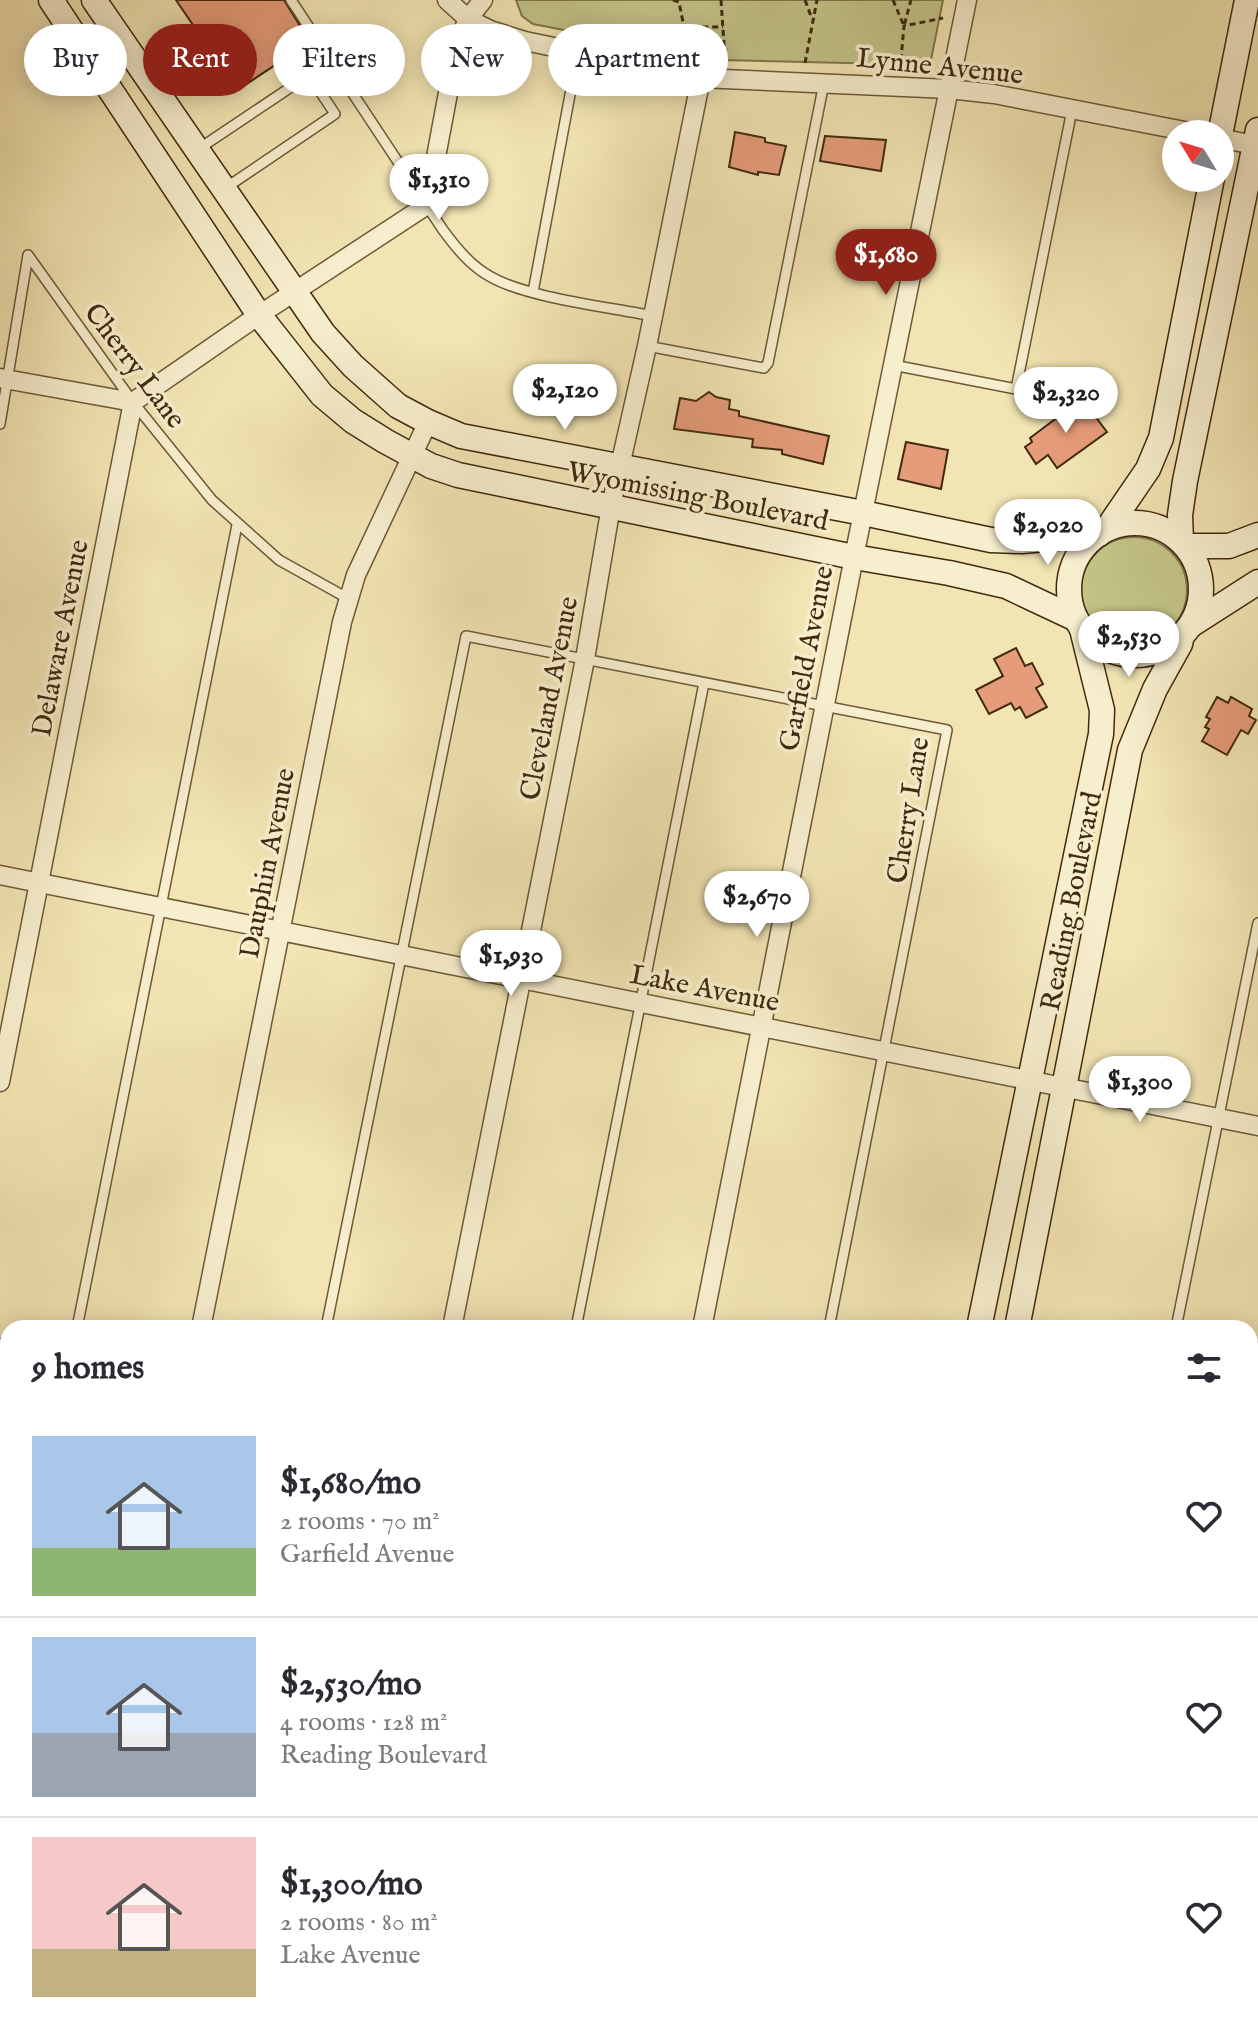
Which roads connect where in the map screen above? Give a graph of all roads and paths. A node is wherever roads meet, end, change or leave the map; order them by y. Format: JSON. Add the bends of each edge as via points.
{"nodes":[{"id":1,"x":51,"y":0,"type":"edge"},
{"id":2,"x":94,"y":0,"type":"edge"},
{"id":3,"x":291,"y":0,"type":"edge"},
{"id":4,"x":447,"y":0,"type":"edge"},
{"id":5,"x":483,"y":0,"type":"edge"},
{"id":6,"x":673,"y":0,"type":"edge"},
{"id":7,"x":721,"y":0,"type":"edge"},
{"id":8,"x":805,"y":0,"type":"edge"},
{"id":9,"x":817,"y":0,"type":"edge"},
{"id":10,"x":893,"y":0,"type":"edge"},
{"id":11,"x":911,"y":0,"type":"edge"},
{"id":12,"x":1247,"y":0,"type":"edge"},
{"id":13,"x":680,"y":1,"type":"edge"},
{"id":14,"x":966,"y":7,"type":"edge"},
{"id":15,"x":468,"y":19,"type":"junction"},
{"id":16,"x":813,"y":22,"type":"junction"},
{"id":17,"x":684,"y":24,"type":"edge"},
{"id":18,"x":724,"y":24,"type":"edge"},
{"id":19,"x":904,"y":26,"type":"junction"},
{"id":20,"x":548,"y":46,"type":"edge"},
{"id":21,"x":728,"y":79,"type":"edge"},
{"id":22,"x":801,"y":82,"type":"junction"},
{"id":23,"x":824,"y":83,"type":"junction"},
{"id":24,"x":899,"y":86,"type":"junction"},
{"id":25,"x":949,"y":89,"type":"junction"},
{"id":26,"x":570,"y":96,"type":"edge"},
{"id":27,"x":697,"y":96,"type":"edge"},
{"id":28,"x":1072,"y":110,"type":"junction"},
{"id":29,"x":1223,"y":120,"type":"edge"},
{"id":30,"x":1162,"y":127,"type":"edge"},
{"id":31,"x":1234,"y":138,"type":"edge"},
{"id":32,"x":1257,"y":140,"type":"edge"},
{"id":33,"x":197,"y":150,"type":"junction"},
{"id":34,"x":224,"y":189,"type":"junction"},
{"id":35,"x":1209,"y":192,"type":"edge"},
{"id":36,"x":427,"y":205,"type":"junction"},
{"id":37,"x":293,"y":292,"type":"junction"},
{"id":38,"x":533,"y":292,"type":"junction"},
{"id":39,"x":259,"y":315,"type":"junction"},
{"id":40,"x":653,"y":316,"type":"junction"},
{"id":41,"x":647,"y":346,"type":"junction"},
{"id":42,"x":893,"y":365,"type":"junction"},
{"id":43,"x":5,"y":379,"type":"edge"},
{"id":44,"x":133,"y":402,"type":"junction"},
{"id":45,"x":428,"y":422,"type":"junction"},
{"id":46,"x":0,"y":424,"type":"edge"},
{"id":47,"x":412,"y":455,"type":"junction"},
{"id":48,"x":619,"y":467,"type":"junction"},
{"id":49,"x":611,"y":506,"type":"junction"},
{"id":50,"x":863,"y":513,"type":"junction"},
{"id":51,"x":237,"y":525,"type":"junction"},
{"id":52,"x":1103,"y":532,"type":"junction"},
{"id":53,"x":1258,"y":535,"type":"edge"},
{"id":54,"x":1183,"y":544,"type":"junction"},
{"id":55,"x":854,"y":557,"type":"junction"},
{"id":56,"x":1258,"y":582,"type":"edge"},
{"id":57,"x":349,"y":599,"type":"junction"},
{"id":58,"x":1079,"y":624,"type":"junction"},
{"id":59,"x":1186,"y":630,"type":"junction"},
{"id":60,"x":585,"y":659,"type":"junction"},
{"id":61,"x":704,"y":683,"type":"junction"},
{"id":62,"x":824,"y":706,"type":"junction"},
{"id":63,"x":0,"y":875,"type":"edge"},
{"id":64,"x":40,"y":884,"type":"junction"},
{"id":65,"x":161,"y":907,"type":"junction"},
{"id":66,"x":1258,"y":923,"type":"edge"},
{"id":67,"x":280,"y":931,"type":"junction"},
{"id":68,"x":401,"y":956,"type":"junction"},
{"id":69,"x":521,"y":979,"type":"junction"},
{"id":70,"x":641,"y":1003,"type":"junction"},
{"id":71,"x":761,"y":1026,"type":"junction"},
{"id":72,"x":884,"y":1051,"type":"junction"},
{"id":73,"x":1030,"y":1081,"type":"junction"},
{"id":74,"x":0,"y":1082,"type":"edge"},
{"id":75,"x":1065,"y":1088,"type":"junction"},
{"id":76,"x":1217,"y":1118,"type":"junction"},
{"id":77,"x":1258,"y":1126,"type":"edge"},
{"id":78,"x":79,"y":1320,"type":"edge"},
{"id":79,"x":203,"y":1320,"type":"edge"},
{"id":80,"x":328,"y":1320,"type":"edge"},
{"id":81,"x":454,"y":1320,"type":"edge"},
{"id":82,"x":578,"y":1320,"type":"edge"},
{"id":83,"x":704,"y":1320,"type":"edge"},
{"id":84,"x":831,"y":1320,"type":"edge"},
{"id":85,"x":981,"y":1320,"type":"edge"},
{"id":86,"x":1019,"y":1320,"type":"edge"},
{"id":87,"x":1178,"y":1320,"type":"edge"}],
"edges":[{"from":1,"to":39,"type":"main road","name":"Wyomissing Boulevard"},
{"from":2,"to":33,"type":"main road","name":"Wyomissing Boulevard"},
{"from":3,"to":36,"type":"lane"},
{"from":4,"to":15,"type":"street","name":"Lynne Avenue"},
{"from":5,"to":15,"type":"street"},
{"from":6,"to":13,"type":"path"},
{"from":7,"to":18,"type":"path"},
{"from":8,"to":16,"type":"path"},
{"from":9,"to":16,"type":"path"},
{"from":10,"to":19,"type":"path"},
{"from":11,"to":19,"type":"path"},
{"from":12,"to":29,"type":"main road"},
{"from":13,"to":17,"type":"path"},
{"from":14,"to":19,"type":"path"},
{"from":14,"to":25,"type":"street","name":"Garfield Avenue"},
{"from":15,"to":20,"type":"street","name":"Lynne Avenue"},
{"from":15,"to":36,"type":"street","via":[[457,45]]},
{"from":16,"to":22,"type":"path"},
{"from":19,"to":24,"type":"path"},
{"from":21,"to":22,"type":"street","name":"Lynne Avenue"},
{"from":22,"to":23,"type":"street","name":"Lynne Avenue"},
{"from":23,"to":24,"type":"street","name":"Lynne Avenue"},
{"from":23,"to":41,"type":"lane","via":[[768,363],[764,368],[746,366]]},
{"from":24,"to":25,"type":"street","name":"Lynne Avenue"},
{"from":25,"to":28,"type":"street","name":"Lynne Avenue"},
{"from":25,"to":42,"type":"street","name":"Garfield Avenue"},
{"from":26,"to":38,"type":"lane"},
{"from":27,"to":40,"type":"street","name":"Cleveland Avenue"},
{"from":28,"to":30,"type":"street","name":"Lynne Avenue"},
{"from":28,"to":42,"type":"lane","via":[[1016,389]]},
{"from":31,"to":32,"type":"street"},
{"from":32,"to":54,"type":"main road","via":[[1185,481]]},
{"from":33,"to":34,"type":"main road","name":"Wyomissing Boulevard"},
{"from":33,"to":34,"type":"lane","via":[[309,75],[318,88],[335,114]]},
{"from":34,"to":37,"type":"main road","name":"Wyomissing Boulevard"},
{"from":35,"to":52,"type":"main road","via":[[1161,438],[1148,469]]},
{"from":36,"to":37,"type":"street"},
{"from":36,"to":38,"type":"lane","via":[[470,263],[499,281]]},
{"from":37,"to":39,"type":"street"},
{"from":37,"to":45,"type":"main road","name":"Wyomissing Boulevard","via":[[353,366],[398,406]]},
{"from":38,"to":40,"type":"lane"},
{"from":39,"to":44,"type":"street"},
{"from":39,"to":47,"type":"main road","name":"Wyomissing Boulevard","via":[[322,395],[353,421]]},
{"from":40,"to":41,"type":"street","name":"Cleveland Avenue"},
{"from":41,"to":48,"type":"street","name":"Cleveland Avenue"},
{"from":42,"to":50,"type":"street","name":"Garfield Avenue"},
{"from":43,"to":44,"type":"street"},
{"from":43,"to":44,"type":"lane","name":"Cherry Lane","via":[[28,255]]},
{"from":43,"to":46,"type":"lane","name":"Cherry Lane"},
{"from":44,"to":51,"type":"lane","name":"Cherry Lane"},
{"from":44,"to":64,"type":"street","name":"Delaware Avenue"},
{"from":45,"to":47,"type":"street","name":"Dauphin Avenue"},
{"from":45,"to":48,"type":"main road","name":"Wyomissing Boulevard","via":[[461,436]]},
{"from":47,"to":49,"type":"main road","name":"Wyomissing Boulevard","via":[[458,475]]},
{"from":47,"to":57,"type":"street","name":"Dauphin Avenue"},
{"from":48,"to":49,"type":"street","name":"Cleveland Avenue"},
{"from":48,"to":50,"type":"main road","name":"Wyomissing Boulevard"},
{"from":49,"to":55,"type":"main road","name":"Wyomissing Boulevard"},
{"from":49,"to":60,"type":"street","name":"Cleveland Avenue"},
{"from":50,"to":52,"type":"main road","name":"Wyomissing Boulevard","via":[[991,540]]},
{"from":50,"to":55,"type":"street","name":"Garfield Avenue"},
{"from":51,"to":57,"type":"lane","name":"Cherry Lane","via":[[279,560]]},
{"from":51,"to":65,"type":"lane"},
{"from":52,"to":54,"type":"main road","via":[[1124,524],[1150,524]]},
{"from":52,"to":58,"type":"main road","via":[[1085,547],[1071,572],[1069,591]]},
{"from":53,"to":54,"type":"main road","via":[[1229,546]]},
{"from":54,"to":59,"type":"main road","via":[[1196,562],[1201,589],[1199,608]]},
{"from":55,"to":58,"type":"main road","name":"Wyomissing Boulevard","via":[[1006,586]]},
{"from":55,"to":62,"type":"street","name":"Garfield Avenue"},
{"from":56,"to":59,"type":"main road"},
{"from":57,"to":67,"type":"street","name":"Dauphin Avenue"},
{"from":58,"to":59,"type":"main road","via":[[1107,649],[1130,655],[1155,652]]},
{"from":58,"to":73,"type":"main road","name":"Reading Boulevard","via":[[1102,710],[1101,734]]},
{"from":59,"to":75,"type":"main road","name":"Reading Boulevard","via":[[1130,750]]},
{"from":60,"to":61,"type":"lane","name":"Cherry Lane"},
{"from":60,"to":68,"type":"lane","name":"Cherry Lane","via":[[466,636]]},
{"from":60,"to":69,"type":"street","name":"Cleveland Avenue"},
{"from":61,"to":62,"type":"lane","name":"Cherry Lane"},
{"from":61,"to":70,"type":"lane"},
{"from":62,"to":71,"type":"street","name":"Garfield Avenue"},
{"from":62,"to":72,"type":"lane","name":"Cherry Lane","via":[[947,730]]},
{"from":63,"to":64,"type":"street","name":"Lake Avenue"},
{"from":64,"to":65,"type":"street","name":"Lake Avenue"},
{"from":64,"to":74,"type":"street","name":"Delaware Avenue"},
{"from":65,"to":67,"type":"street","name":"Lake Avenue"},
{"from":65,"to":78,"type":"lane"},
{"from":66,"to":76,"type":"lane"},
{"from":67,"to":68,"type":"street","name":"Lake Avenue"},
{"from":67,"to":79,"type":"street","name":"Dauphin Avenue"},
{"from":68,"to":69,"type":"street","name":"Lake Avenue"},
{"from":68,"to":80,"type":"lane"},
{"from":69,"to":70,"type":"street","name":"Lake Avenue"},
{"from":69,"to":81,"type":"street","name":"Cleveland Avenue"},
{"from":70,"to":71,"type":"street","name":"Lake Avenue"},
{"from":70,"to":82,"type":"lane"},
{"from":71,"to":72,"type":"street","name":"Lake Avenue"},
{"from":71,"to":83,"type":"street","name":"Garfield Avenue"},
{"from":72,"to":73,"type":"street","name":"Lake Avenue"},
{"from":72,"to":84,"type":"lane","name":"Cherry Lane"},
{"from":73,"to":75,"type":"street","name":"Lake Avenue"},
{"from":73,"to":85,"type":"main road","name":"Reading Boulevard"},
{"from":75,"to":76,"type":"street","name":"Lake Avenue"},
{"from":75,"to":86,"type":"main road","name":"Reading Boulevard"},
{"from":76,"to":77,"type":"street","name":"Lake Avenue"},
{"from":76,"to":87,"type":"lane"}]}
